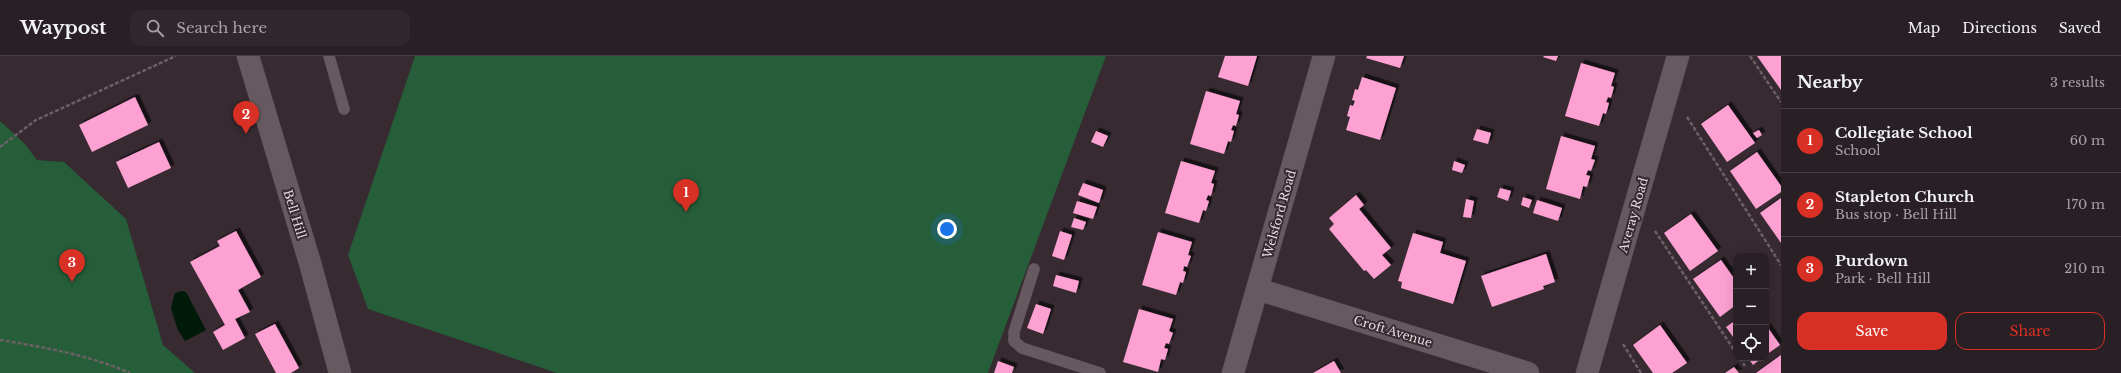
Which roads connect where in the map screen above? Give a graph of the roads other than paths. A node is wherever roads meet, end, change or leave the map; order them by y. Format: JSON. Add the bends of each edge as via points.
{"nodes":[{"id":1,"x":248,"y":56,"type":"edge"},
{"id":2,"x":329,"y":56,"type":"edge"},
{"id":3,"x":1324,"y":56,"type":"edge"},
{"id":4,"x":1678,"y":56,"type":"edge"},
{"id":5,"x":344,"y":109,"type":"dead end"},
{"id":6,"x":1034,"y":270,"type":"dead end"},
{"id":7,"x":1257,"y":289,"type":"junction"},
{"id":8,"x":340,"y":373,"type":"edge"},
{"id":9,"x":1100,"y":373,"type":"edge"},
{"id":10,"x":1233,"y":373,"type":"edge"},
{"id":11,"x":1528,"y":373,"type":"edge"},
{"id":12,"x":1587,"y":373,"type":"edge"}],
"edges":[{"from":1,"to":8,"type":"street","name":"Bell Hill"},
{"from":2,"to":5,"type":"lane"},
{"from":3,"to":7,"type":"street","name":"Welsford Road"},
{"from":4,"to":12,"type":"street","name":"Averay Road"},
{"from":6,"to":9,"type":"lane","via":[[1014,332],[1014,340],[1022,348]]},
{"from":7,"to":10,"type":"street","name":"Welsford Road"},
{"from":7,"to":11,"type":"street","name":"Croft Avenue"}]}
